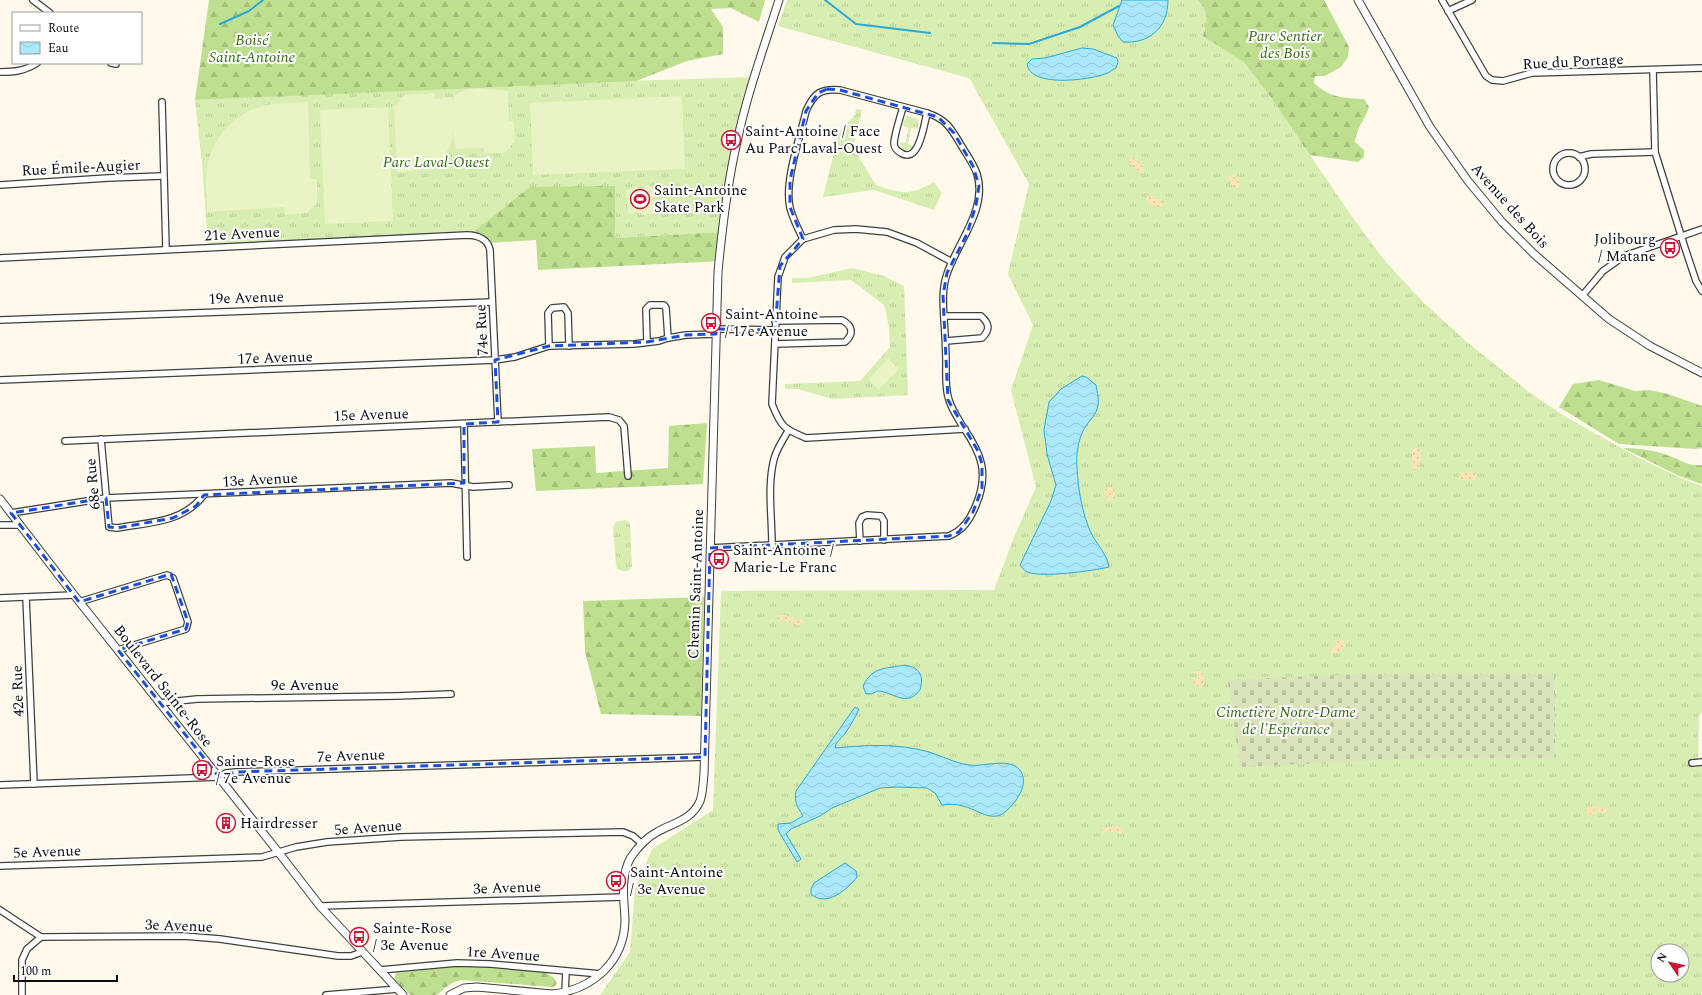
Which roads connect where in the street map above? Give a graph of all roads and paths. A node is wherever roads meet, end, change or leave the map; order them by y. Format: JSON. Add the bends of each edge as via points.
{"nodes":[{"id":1,"x":33,"y":0,"type":"edge"},
{"id":2,"x":779,"y":0,"type":"edge"},
{"id":3,"x":1358,"y":0,"type":"edge"},
{"id":4,"x":1442,"y":0,"type":"edge"},
{"id":5,"x":1472,"y":0,"type":"edge"},
{"id":6,"x":1448,"y":11,"type":"junction"},
{"id":7,"x":49,"y":12,"type":"edge"},
{"id":8,"x":36,"y":64,"type":"edge"},
{"id":9,"x":1702,"y":68,"type":"edge"},
{"id":10,"x":1652,"y":70,"type":"junction"},
{"id":11,"x":0,"y":72,"type":"edge"},
{"id":12,"x":162,"y":102,"type":"dead end"},
{"id":13,"x":903,"y":107,"type":"junction"},
{"id":14,"x":927,"y":113,"type":"junction"},
{"id":15,"x":1655,"y":152,"type":"junction"},
{"id":16,"x":1579,"y":157,"type":"junction"},
{"id":17,"x":162,"y":176,"type":"junction"},
{"id":18,"x":0,"y":185,"type":"edge"},
{"id":19,"x":1702,"y":229,"type":"edge"},
{"id":20,"x":1681,"y":236,"type":"junction"},
{"id":21,"x":803,"y":239,"type":"junction"},
{"id":22,"x":484,"y":240,"type":"joint"},
{"id":23,"x":166,"y":249,"type":"junction"},
{"id":24,"x":0,"y":258,"type":"edge"},
{"id":25,"x":952,"y":262,"type":"junction"},
{"id":26,"x":1702,"y":291,"type":"edge"},
{"id":27,"x":1582,"y":296,"type":"junction"},
{"id":28,"x":492,"y":302,"type":"junction"},
{"id":29,"x":944,"y":316,"type":"junction"},
{"id":30,"x":0,"y":320,"type":"edge"},
{"id":31,"x":776,"y":321,"type":"junction"},
{"id":32,"x":775,"y":330,"type":"junction"},
{"id":33,"x":716,"y":332,"type":"junction"},
{"id":34,"x":668,"y":338,"type":"junction"},
{"id":35,"x":946,"y":341,"type":"junction"},
{"id":36,"x":647,"y":342,"type":"junction"},
{"id":37,"x":775,"y":344,"type":"junction"},
{"id":38,"x":549,"y":346,"type":"junction"},
{"id":39,"x":569,"y":346,"type":"junction"},
{"id":40,"x":495,"y":360,"type":"junction"},
{"id":41,"x":1702,"y":373,"type":"edge"},
{"id":42,"x":0,"y":380,"type":"edge"},
{"id":43,"x":498,"y":422,"type":"junction"},
{"id":44,"x":464,"y":424,"type":"junction"},
{"id":45,"x":965,"y":429,"type":"junction"},
{"id":46,"x":788,"y":431,"type":"junction"},
{"id":47,"x":101,"y":439,"type":"junction"},
{"id":48,"x":65,"y":441,"type":"dead end"},
{"id":49,"x":628,"y":476,"type":"dead end"},
{"id":50,"x":464,"y":484,"type":"junction"},
{"id":51,"x":510,"y":485,"type":"dead end"},
{"id":52,"x":204,"y":495,"type":"junction"},
{"id":53,"x":106,"y":498,"type":"junction"},
{"id":54,"x":0,"y":499,"type":"edge"},
{"id":55,"x":11,"y":513,"type":"junction"},
{"id":56,"x":19,"y":524,"type":"junction"},
{"id":57,"x":0,"y":525,"type":"edge"},
{"id":58,"x":884,"y":540,"type":"junction"},
{"id":59,"x":860,"y":541,"type":"junction"},
{"id":60,"x":772,"y":545,"type":"junction"},
{"id":61,"x":710,"y":548,"type":"junction"},
{"id":62,"x":467,"y":557,"type":"dead end"},
{"id":63,"x":74,"y":595,"type":"junction"},
{"id":64,"x":26,"y":597,"type":"junction"},
{"id":65,"x":0,"y":598,"type":"edge"},
{"id":66,"x":79,"y":602,"type":"junction"},
{"id":67,"x":118,"y":650,"type":"junction"},
{"id":68,"x":451,"y":694,"type":"dead end"},
{"id":69,"x":159,"y":703,"type":"junction"},
{"id":70,"x":705,"y":757,"type":"junction"},
{"id":71,"x":1702,"y":762,"type":"edge"},
{"id":72,"x":1692,"y":763,"type":"dead end"},
{"id":73,"x":219,"y":777,"type":"junction"},
{"id":74,"x":34,"y":784,"type":"junction"},
{"id":75,"x":0,"y":785,"type":"edge"},
{"id":76,"x":641,"y":843,"type":"junction"},
{"id":77,"x":279,"y":853,"type":"junction"},
{"id":78,"x":0,"y":866,"type":"edge"},
{"id":79,"x":623,"y":897,"type":"junction"},
{"id":80,"x":320,"y":906,"type":"junction"},
{"id":81,"x":0,"y":910,"type":"edge"},
{"id":82,"x":41,"y":937,"type":"junction"},
{"id":83,"x":362,"y":952,"type":"junction"},
{"id":84,"x":380,"y":970,"type":"junction"},
{"id":85,"x":566,"y":972,"type":"junction"},
{"id":86,"x":601,"y":974,"type":"junction"},
{"id":87,"x":398,"y":989,"type":"junction"},
{"id":88,"x":565,"y":993,"type":"junction"},
{"id":89,"x":22,"y":995,"type":"edge"},
{"id":90,"x":326,"y":995,"type":"edge"},
{"id":91,"x":403,"y":995,"type":"edge"},
{"id":92,"x":450,"y":995,"type":"edge"}],
"edges":[{"from":1,"to":7,"type":"street"},
{"from":2,"to":33,"type":"street","name":"Chemin Saint-Antoine","via":[[754,77],[737,143],[722,232]]},
{"from":3,"to":27,"type":"street","name":"Avenue des Bois","via":[[1419,109],[1461,172],[1518,238]]},
{"from":4,"to":6,"type":"street","name":"Rue du Portage"},
{"from":5,"to":6,"type":"street"},
{"from":6,"to":10,"type":"street","name":"Rue du Portage","via":[[1486,76],[1492,80],[1503,81],[1532,73]]},
{"from":8,"to":11,"type":"street","via":[[20,71]]},
{"from":9,"to":10,"type":"street","name":"Rue du Portage"},
{"from":10,"to":15,"type":"street"},
{"from":12,"to":17,"type":"street"},
{"from":13,"to":14,"type":"street"},
{"from":13,"to":14,"type":"street","via":[[894,144],[902,154],[908,155],[918,147]]},
{"from":13,"to":21,"type":"street","via":[[840,90],[827,89],[810,101],[789,193],[790,207]]},
{"from":14,"to":25,"type":"street","via":[[946,122],[977,175],[978,196],[973,218]]},
{"from":15,"to":16,"type":"street","via":[[1591,154]]},
{"from":15,"to":20,"type":"street"},
{"from":16,"to":16,"type":"street","via":[[1569,153],[1556,161],[1554,176],[1561,183],[1572,185],[1581,180],[1585,165]]},
{"from":17,"to":18,"type":"street","name":"Rue Émile-Augier"},
{"from":17,"to":23,"type":"street"},
{"from":19,"to":20,"type":"street"},
{"from":20,"to":26,"type":"street","via":[[1696,281]]},
{"from":20,"to":27,"type":"street","via":[[1619,258],[1603,271]]},
{"from":21,"to":25,"type":"street","via":[[834,230],[872,229],[900,236]]},
{"from":21,"to":31,"type":"street","via":[[792,248],[780,266]]},
{"from":22,"to":23,"type":"street","name":"21e Avenue","via":[[479,236],[467,234]]},
{"from":22,"to":28,"type":"street","name":"74e Rue","via":[[490,250]]},
{"from":23,"to":24,"type":"street","name":"21e Avenue"},
{"from":25,"to":29,"type":"street","via":[[944,283]]},
{"from":27,"to":41,"type":"street","name":"Avenue des Bois","via":[[1634,336]]},
{"from":28,"to":30,"type":"street","name":"19e Avenue"},
{"from":28,"to":40,"type":"street","name":"74e Rue"},
{"from":29,"to":35,"type":"street"},
{"from":29,"to":35,"type":"street","via":[[981,316],[988,327],[982,338]]},
{"from":31,"to":32,"type":"street"},
{"from":31,"to":37,"type":"street","via":[[842,320],[849,324],[851,330],[850,338],[845,342]]},
{"from":32,"to":33,"type":"street","name":"17e Avenue"},
{"from":32,"to":37,"type":"street"},
{"from":33,"to":34,"type":"street","name":"17e Avenue"},
{"from":33,"to":61,"type":"street","name":"Chemin Saint-Antoine"},
{"from":34,"to":36,"type":"street","name":"17e Avenue"},
{"from":34,"to":36,"type":"street","via":[[666,308],[660,304],[650,305],[646,309]]},
{"from":35,"to":45,"type":"street","via":[[948,400]]},
{"from":36,"to":39,"type":"street","name":"17e Avenue"},
{"from":37,"to":46,"type":"street","via":[[772,404],[778,419]]},
{"from":38,"to":39,"type":"street","name":"17e Avenue"},
{"from":38,"to":39,"type":"street","via":[[548,313],[552,308],[564,307],[568,313]]},
{"from":38,"to":40,"type":"street","name":"17e Avenue","via":[[515,357]]},
{"from":40,"to":42,"type":"street","name":"17e Avenue"},
{"from":40,"to":43,"type":"street","name":"74e Rue"},
{"from":43,"to":44,"type":"street","name":"15e Avenue"},
{"from":43,"to":49,"type":"street","name":"15e Avenue","via":[[614,418],[619,420],[624,426]]},
{"from":44,"to":47,"type":"street","name":"15e Avenue"},
{"from":44,"to":50,"type":"street"},
{"from":45,"to":46,"type":"street","via":[[806,438]]},
{"from":45,"to":58,"type":"street","via":[[978,451],[984,476],[978,501],[966,524],[959,532],[949,536]]},
{"from":46,"to":60,"type":"street","via":[[774,459]]},
{"from":47,"to":48,"type":"street","name":"15e Avenue"},
{"from":47,"to":53,"type":"street","name":"68e Rue"},
{"from":50,"to":51,"type":"street","name":"13e Avenue","via":[[473,487]]},
{"from":50,"to":52,"type":"street","name":"13e Avenue"},
{"from":50,"to":62,"type":"street"},
{"from":52,"to":53,"type":"street","name":"13e Avenue"},
{"from":52,"to":53,"type":"street","name":"68e Rue","via":[[196,506],[173,518],[117,528],[109,527]]},
{"from":53,"to":55,"type":"street","name":"13e Avenue"},
{"from":54,"to":55,"type":"street","name":"Boulevard Sainte-Rose"},
{"from":55,"to":56,"type":"street","name":"Boulevard Sainte-Rose"},
{"from":56,"to":57,"type":"street"},
{"from":56,"to":63,"type":"street","name":"Boulevard Sainte-Rose"},
{"from":58,"to":59,"type":"street"},
{"from":58,"to":59,"type":"street","via":[[884,521],[880,516],[867,515],[862,517],[859,523]]},
{"from":59,"to":60,"type":"street"},
{"from":60,"to":61,"type":"street"},
{"from":61,"to":70,"type":"street","name":"Chemin Saint-Antoine"},
{"from":63,"to":64,"type":"street"},
{"from":63,"to":66,"type":"street","name":"Boulevard Sainte-Rose"},
{"from":64,"to":65,"type":"street"},
{"from":64,"to":74,"type":"street","name":"42e Rue"},
{"from":66,"to":67,"type":"street","name":"Boulevard Sainte-Rose"},
{"from":66,"to":67,"type":"street","via":[[167,575],[173,578],[188,622],[186,629]]},
{"from":67,"to":69,"type":"street","name":"Boulevard Sainte-Rose"},
{"from":68,"to":69,"type":"street","name":"9e Avenue","via":[[197,699]]},
{"from":69,"to":73,"type":"street","name":"Boulevard Sainte-Rose"},
{"from":70,"to":73,"type":"street","name":"7e Avenue","via":[[236,772]]},
{"from":70,"to":76,"type":"street","name":"Chemin Saint-Antoine","via":[[703,789],[700,802],[694,811],[688,817],[656,832]]},
{"from":71,"to":72,"type":"street"},
{"from":73,"to":74,"type":"street","name":"7e Avenue"},
{"from":73,"to":77,"type":"street","name":"Boulevard Sainte-Rose"},
{"from":74,"to":75,"type":"street","name":"7e Avenue"},
{"from":76,"to":77,"type":"street","name":"5e Avenue","via":[[633,836],[622,832],[401,837],[327,842],[296,847]]},
{"from":76,"to":79,"type":"street","name":"Chemin Saint-Antoine","via":[[630,858]]},
{"from":77,"to":78,"type":"street","name":"5e Avenue","via":[[262,857]]},
{"from":77,"to":80,"type":"street","name":"Boulevard Sainte-Rose"},
{"from":79,"to":80,"type":"street","name":"3e Avenue"},
{"from":79,"to":86,"type":"street","name":"Chemin Saint-Antoine","via":[[625,921],[621,946],[610,965]]},
{"from":80,"to":83,"type":"street","name":"Boulevard Sainte-Rose"},
{"from":81,"to":82,"type":"street"},
{"from":82,"to":83,"type":"street","name":"3e Avenue","via":[[183,936],[338,956],[351,956]]},
{"from":82,"to":89,"type":"street","via":[[27,949],[22,960]]},
{"from":83,"to":84,"type":"street","name":"Boulevard Sainte-Rose"},
{"from":84,"to":85,"type":"street","name":"1re Avenue","via":[[457,963]]},
{"from":84,"to":87,"type":"street","name":"Boulevard Sainte-Rose"},
{"from":85,"to":86,"type":"street","name":"1re Avenue"},
{"from":85,"to":88,"type":"street"},
{"from":86,"to":88,"type":"street","name":"Chemin Saint-Antoine","via":[[587,984]]},
{"from":87,"to":90,"type":"street"},
{"from":87,"to":91,"type":"street","name":"Boulevard Sainte-Rose"},
{"from":88,"to":92,"type":"street","name":"Chemin Saint-Antoine","via":[[477,987],[464,988]]}]}
